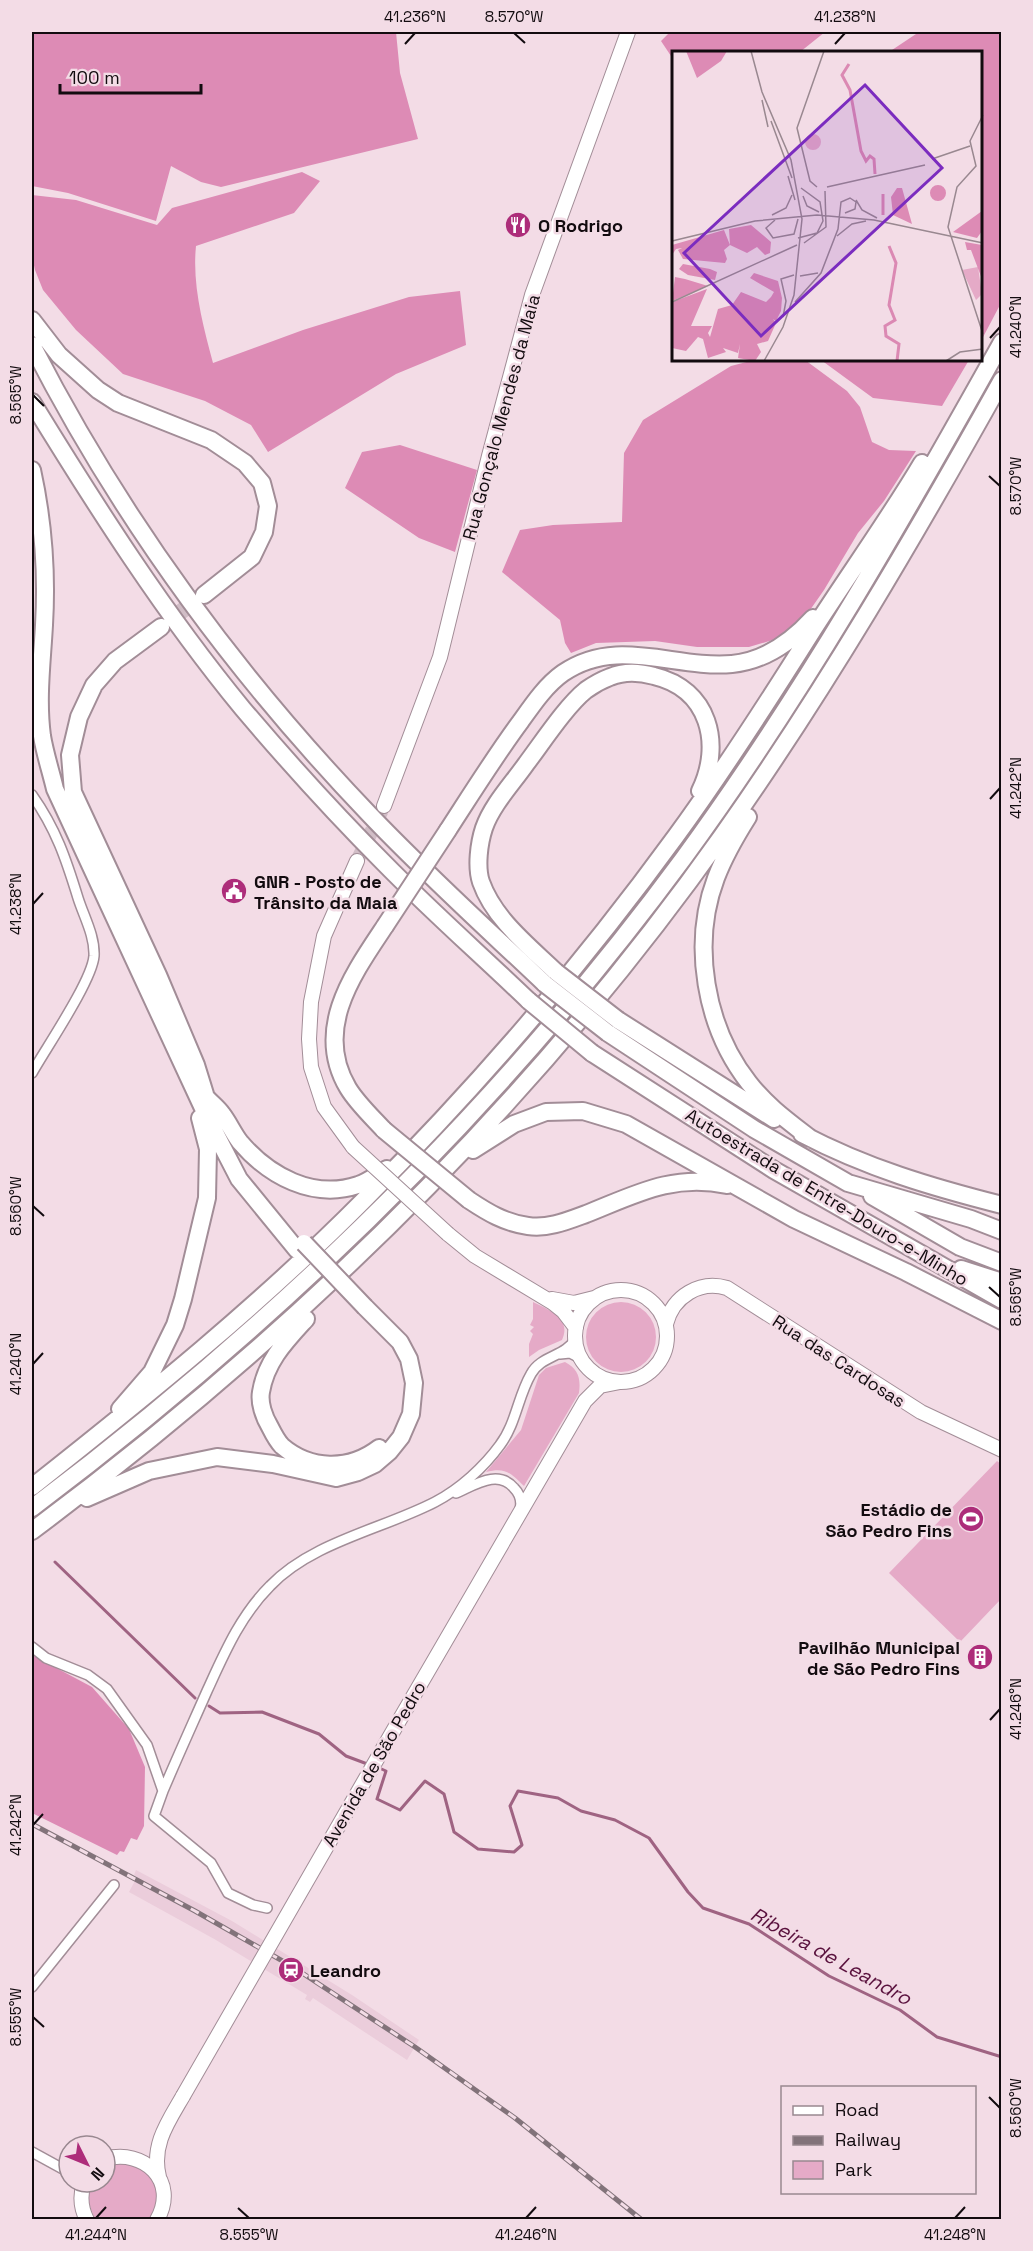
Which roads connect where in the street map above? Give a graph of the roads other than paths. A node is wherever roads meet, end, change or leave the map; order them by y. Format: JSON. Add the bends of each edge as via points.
{"nodes":[{"id":1,"x":628,"y":32,"type":"edge"},
{"id":2,"x":32,"y":320,"type":"edge"},
{"id":3,"x":1002,"y":342,"type":"edge"},
{"id":4,"x":32,"y":345,"type":"edge"},
{"id":5,"x":1002,"y":380,"type":"edge"},
{"id":6,"x":32,"y":402,"type":"edge"},
{"id":7,"x":963,"y":411,"type":"junction"},
{"id":8,"x":32,"y":470,"type":"edge"},
{"id":9,"x":839,"y":590,"type":"junction"},
{"id":10,"x":204,"y":595,"type":"tunnel mouth"},
{"id":11,"x":161,"y":627,"type":"tunnel mouth"},
{"id":12,"x":774,"y":760,"type":"junction"},
{"id":13,"x":32,"y":795,"type":"edge"},
{"id":14,"x":384,"y":806,"type":"tunnel mouth"},
{"id":15,"x":678,"y":833,"type":"junction"},
{"id":16,"x":357,"y":861,"type":"tunnel mouth"},
{"id":17,"x":551,"y":978,"type":"junction"},
{"id":18,"x":613,"y":1026,"type":"junction"},
{"id":19,"x":32,"y":1073,"type":"edge"},
{"id":20,"x":188,"y":1078,"type":"junction"},
{"id":21,"x":206,"y":1097,"type":"junction"},
{"id":22,"x":425,"y":1138,"type":"junction"},
{"id":23,"x":810,"y":1138,"type":"junction"},
{"id":24,"x":446,"y":1170,"type":"junction"},
{"id":25,"x":848,"y":1183,"type":"junction"},
{"id":26,"x":739,"y":1187,"type":"junction"},
{"id":27,"x":1002,"y":1205,"type":"edge"},
{"id":28,"x":1002,"y":1231,"type":"edge"},
{"id":29,"x":300,"y":1246,"type":"junction"},
{"id":30,"x":937,"y":1262,"type":"junction"},
{"id":31,"x":1002,"y":1263,"type":"edge"},
{"id":32,"x":1002,"y":1282,"type":"edge"},
{"id":33,"x":318,"y":1295,"type":"junction"},
{"id":34,"x":541,"y":1295,"type":"junction"},
{"id":35,"x":600,"y":1296,"type":"junction"},
{"id":36,"x":647,"y":1298,"type":"junction"},
{"id":37,"x":680,"y":1300,"type":"junction"},
{"id":38,"x":1002,"y":1300,"type":"edge"},
{"id":39,"x":362,"y":1310,"type":"junction"},
{"id":40,"x":1002,"y":1321,"type":"edge"},
{"id":41,"x":666,"y":1324,"type":"junction"},
{"id":42,"x":576,"y":1333,"type":"junction"},
{"id":43,"x":555,"y":1355,"type":"junction"},
{"id":44,"x":585,"y":1363,"type":"junction"},
{"id":45,"x":620,"y":1382,"type":"junction"},
{"id":46,"x":585,"y":1401,"type":"junction"},
{"id":47,"x":85,"y":1447,"type":"junction"},
{"id":48,"x":1002,"y":1450,"type":"edge"},
{"id":49,"x":32,"y":1487,"type":"edge"},
{"id":50,"x":435,"y":1502,"type":"junction"},
{"id":51,"x":32,"y":1508,"type":"edge"},
{"id":52,"x":54,"y":1514,"type":"junction"},
{"id":53,"x":520,"y":1514,"type":"junction"},
{"id":54,"x":32,"y":1531,"type":"edge"},
{"id":55,"x":32,"y":1647,"type":"edge"},
{"id":56,"x":163,"y":1791,"type":"junction"},
{"id":57,"x":114,"y":1885,"type":"dead end"},
{"id":58,"x":267,"y":1908,"type":"dead end"},
{"id":59,"x":32,"y":1987,"type":"edge"},
{"id":60,"x":164,"y":2128,"type":"junction"},
{"id":61,"x":32,"y":2152,"type":"edge"},
{"id":62,"x":117,"y":2156,"type":"edge"},
{"id":63,"x":129,"y":2156,"type":"junction"},
{"id":64,"x":48,"y":2161,"type":"junction"},
{"id":65,"x":57,"y":2166,"type":"edge"},
{"id":66,"x":57,"y":2168,"type":"edge"},
{"id":67,"x":159,"y":2179,"type":"junction"},
{"id":68,"x":82,"y":2194,"type":"edge"},
{"id":69,"x":163,"y":2203,"type":"junction"},
{"id":70,"x":87,"y":2220,"type":"edge"},
{"id":71,"x":157,"y":2220,"type":"edge"},
{"id":72,"x":165,"y":2220,"type":"edge"}],
"edges":[{"from":1,"to":14,"type":"street","name":"Rua Gonçalo Mendes da Maia","via":[[532,295],[440,657]]},
{"from":2,"to":10,"type":"highway","via":[[65,362],[99,390],[118,403],[211,440],[245,463],[262,483],[268,506],[264,532],[252,558]]},
{"from":3,"to":7,"type":"highway"},
{"from":4,"to":17,"type":"highway","via":[[77,431],[118,496],[182,591],[241,668],[375,820]]},
{"from":5,"to":12,"type":"highway","via":[[870,610]]},
{"from":6,"to":30,"type":"highway","name":"Autoestrada de Entre-Douro-e-Minho","bridge":true,"via":[[129,556],[243,708],[376,855],[529,1001],[592,1053],[782,1175]]},
{"from":7,"to":9,"type":"highway","via":[[928,452]]},
{"from":7,"to":51,"type":"highway","via":[[833,634],[743,774],[644,910],[536,1042],[433,1156],[311,1275],[165,1403]]},
{"from":8,"to":20,"type":"highway","via":[[39,501],[45,578],[40,682],[42,735],[55,789]]},
{"from":9,"to":15,"type":"highway"},
{"from":9,"to":26,"type":"highway","bridge":true,"via":[[789,641],[764,656],[732,664],[639,654],[594,658],[563,673],[537,698],[499,752],[363,960],[344,993],[334,1037],[340,1072],[349,1089],[384,1130],[470,1200],[508,1221],[548,1226],[678,1181]]},
{"from":11,"to":21,"type":"highway","via":[[115,661],[94,685],[78,717],[70,754],[73,792],[158,975]]},
{"from":12,"to":23,"type":"highway","via":[[764,794],[716,877],[706,917],[704,961],[716,1023],[729,1053],[760,1096]]},
{"from":12,"to":24,"type":"highway","via":[[715,846],[609,985]]},
{"from":13,"to":19,"type":"street","via":[[67,858],[94,956],[88,976]]},
{"from":15,"to":17,"type":"highway","via":[[708,771],[712,748],[707,718],[693,697],[669,679],[639,672],[611,676],[586,690],[556,724],[498,802],[484,828],[479,851],[480,880],[491,903]]},
{"from":15,"to":22,"type":"highway","via":[[575,968]]},
{"from":16,"to":34,"type":"street","bridge":true,"via":[[324,936],[311,1002],[311,1067],[324,1107],[353,1148],[448,1234],[500,1272]]},
{"from":17,"to":18,"type":"highway","bridge":true},
{"from":18,"to":23,"type":"highway"},
{"from":18,"to":25,"type":"highway","name":"Autoestrada de Entre-Douro-e-Minho","via":[[754,1129]]},
{"from":20,"to":29,"type":"highway","via":[[239,1179]]},
{"from":20,"to":47,"type":"highway","via":[[208,1149],[209,1172],[207,1198],[183,1299],[152,1372]]},
{"from":21,"to":22,"type":"highway","via":[[258,1161],[283,1179],[310,1188],[361,1184],[394,1165]]},
{"from":21,"to":29,"type":"highway","via":[[226,1140]]},
{"from":22,"to":47,"type":"highway","via":[[237,1319]]},
{"from":23,"to":27,"type":"highway","via":[[896,1175]]},
{"from":24,"to":26,"type":"highway","via":[[514,1124],[546,1112],[583,1111],[626,1124]]},
{"from":24,"to":33,"type":"highway"},
{"from":25,"to":28,"type":"highway","name":"Autoestrada de Entre-Douro-e-Minho"},
{"from":25,"to":31,"type":"highway","via":[[960,1247]]},
{"from":26,"to":40,"type":"highway","via":[[794,1219]]},
{"from":29,"to":39,"type":"highway","bridge":true},
{"from":30,"to":32,"type":"highway"},
{"from":30,"to":38,"type":"highway","name":"Autoestrada de Entre-Douro-e-Minho"},
{"from":33,"to":39,"type":"highway","via":[[308,1318],[269,1364],[260,1394],[264,1418],[280,1445],[308,1463],[342,1465],[371,1454],[392,1433],[402,1407],[404,1382],[400,1365]]},
{"from":33,"to":52,"type":"highway","via":[[196,1402]]},
{"from":34,"to":35,"type":"street","via":[[565,1303]]},
{"from":34,"to":42,"type":"street","via":[[563,1311]]},
{"from":35,"to":36,"type":"street","via":[[628,1290]]},
{"from":35,"to":42,"type":"street","via":[[585,1309]]},
{"from":36,"to":37,"type":"street","name":"Rua das Cardosas","via":[[662,1303]]},
{"from":36,"to":41,"type":"street"},
{"from":37,"to":41,"type":"street"},
{"from":37,"to":48,"type":"street","name":"Rua das Cardosas","via":[[703,1286],[727,1288],[921,1412]]},
{"from":39,"to":52,"type":"highway","via":[[400,1341],[414,1383],[411,1414],[401,1437],[375,1464],[336,1478],[217,1457],[149,1471]]},
{"from":41,"to":45,"type":"street","via":[[664,1352],[657,1364],[647,1374]]},
{"from":42,"to":43,"type":"street","via":[[568,1348]]},
{"from":42,"to":44,"type":"street"},
{"from":43,"to":44,"type":"street","via":[[570,1353]]},
{"from":43,"to":50,"type":"street","via":[[545,1359],[530,1375],[501,1444],[456,1489]]},
{"from":44,"to":45,"type":"street","via":[[598,1375]]},
{"from":44,"to":46,"type":"street","name":"Avenida de São Pedro","via":[[589,1382]]},
{"from":45,"to":46,"type":"street","name":"Avenida de São Pedro","via":[[600,1386]]},
{"from":46,"to":53,"type":"street","name":"Avenida de São Pedro"},
{"from":47,"to":49,"type":"highway"},
{"from":50,"to":53,"type":"street","via":[[495,1478],[505,1480],[518,1491]]},
{"from":50,"to":56,"type":"street","via":[[302,1561],[270,1585],[244,1617],[227,1647]]},
{"from":52,"to":54,"type":"highway"},
{"from":53,"to":60,"type":"street","name":"Avenida de São Pedro","bridge":true},
{"from":55,"to":56,"type":"street","via":[[107,1689],[147,1745]]},
{"from":56,"to":58,"type":"street","via":[[154,1816],[211,1863],[228,1893]]},
{"from":57,"to":59,"type":"street"},
{"from":60,"to":63,"type":"street","name":"Avenida de São Pedro","via":[[150,2146]]},
{"from":60,"to":67,"type":"street","name":"Avenida de São Pedro","via":[[156,2151]]},
{"from":61,"to":64,"type":"street"},
{"from":62,"to":63,"type":"street"},
{"from":63,"to":67,"type":"street","via":[[144,2162]]},
{"from":64,"to":65,"type":"street"},
{"from":64,"to":66,"type":"street"},
{"from":67,"to":69,"type":"street","name":"Avenida de São Pedro"},
{"from":68,"to":70,"type":"street"},
{"from":69,"to":71,"type":"street"},
{"from":69,"to":72,"type":"street"}]}
